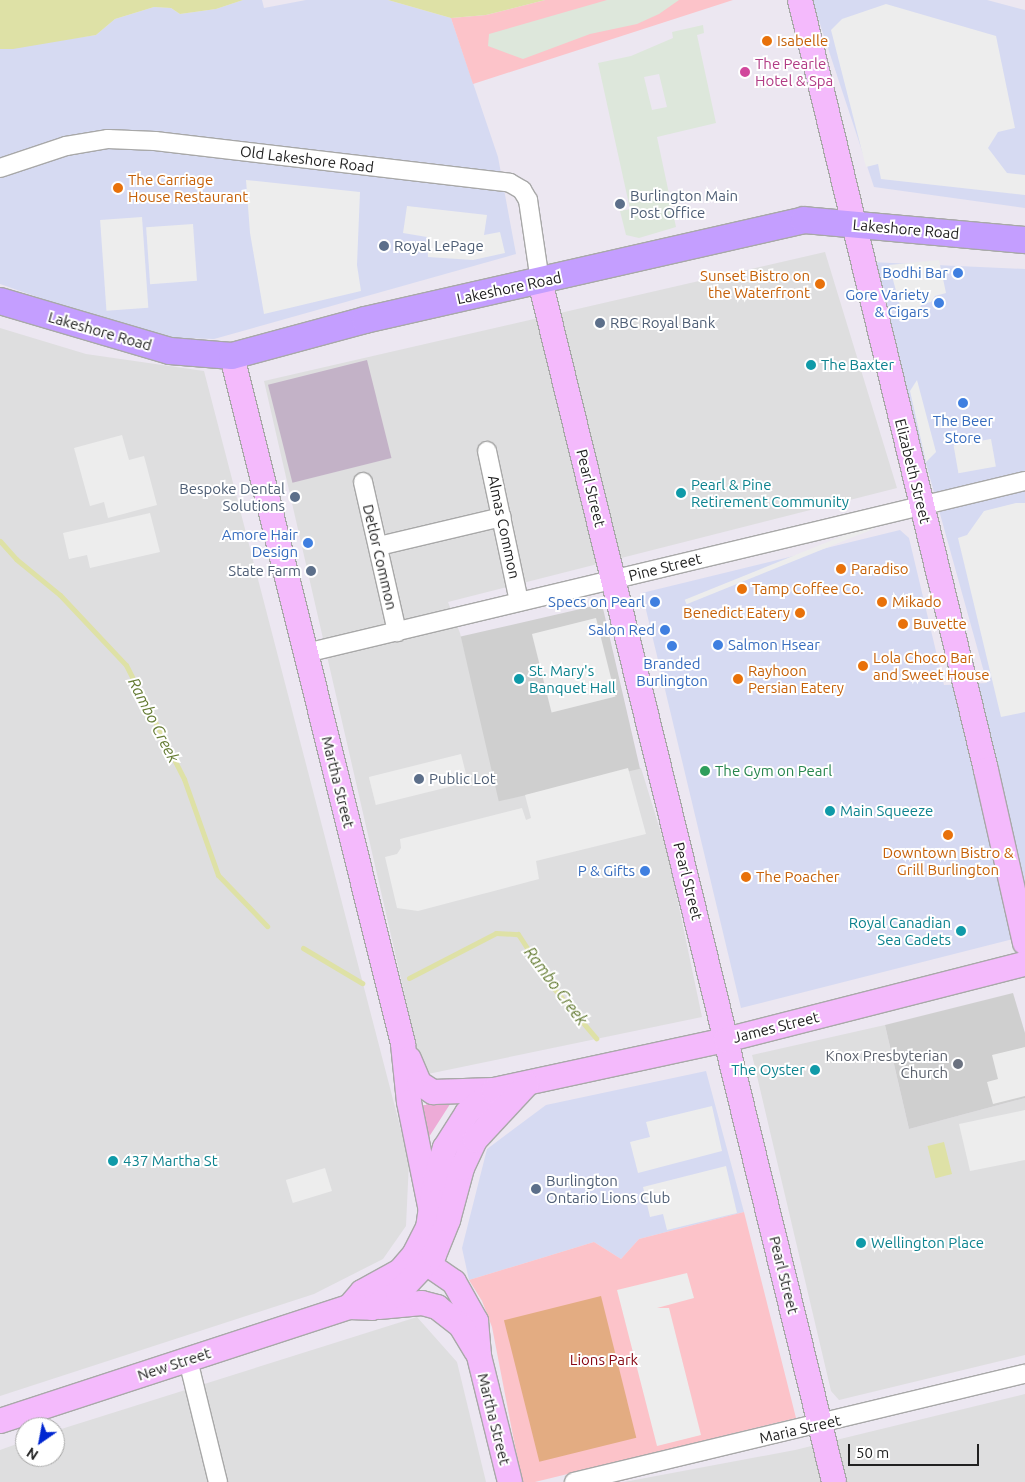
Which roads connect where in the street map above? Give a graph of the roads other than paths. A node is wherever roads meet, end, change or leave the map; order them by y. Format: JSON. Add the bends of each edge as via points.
{"nodes":[{"id":1,"x":800,"y":0,"type":"edge"},
{"id":2,"x":0,"y":168,"type":"edge"},
{"id":3,"x":852,"y":224,"type":"junction"},
{"id":4,"x":1025,"y":240,"type":"edge"},
{"id":5,"x":540,"y":281,"type":"junction"},
{"id":6,"x":0,"y":301,"type":"edge"},
{"id":7,"x":232,"y":356,"type":"junction"},
{"id":8,"x":488,"y":451,"type":"dead end"},
{"id":9,"x":1025,"y":480,"type":"edge"},
{"id":10,"x":363,"y":482,"type":"dead end"},
{"id":11,"x":922,"y":505,"type":"junction"},
{"id":12,"x":502,"y":516,"type":"junction"},
{"id":13,"x":379,"y":546,"type":"junction"},
{"id":14,"x":614,"y":580,"type":"junction"},
{"id":15,"x":519,"y":602,"type":"junction"},
{"id":16,"x":397,"y":632,"type":"junction"},
{"id":17,"x":306,"y":653,"type":"junction"},
{"id":18,"x":1025,"y":943,"type":"edge"},
{"id":19,"x":1025,"y":964,"type":"edge"},
{"id":20,"x":726,"y":1040,"type":"junction"},
{"id":21,"x":403,"y":1044,"type":"junction"},
{"id":22,"x":527,"y":1084,"type":"junction"},
{"id":23,"x":494,"y":1090,"type":"junction"},
{"id":24,"x":431,"y":1211,"type":"junction"},
{"id":25,"x":421,"y":1259,"type":"junction"},
{"id":26,"x":360,"y":1307,"type":"junction"},
{"id":27,"x":479,"y":1356,"type":"junction"},
{"id":28,"x":188,"y":1360,"type":"junction"},
{"id":29,"x":1025,"y":1374,"type":"edge"},
{"id":30,"x":0,"y":1421,"type":"edge"},
{"id":31,"x":821,"y":1424,"type":"junction"},
{"id":32,"x":218,"y":1482,"type":"edge"},
{"id":33,"x":510,"y":1482,"type":"edge"},
{"id":34,"x":574,"y":1482,"type":"edge"},
{"id":35,"x":834,"y":1482,"type":"edge"}],
"edges":[{"from":1,"to":3,"type":"street","name":"Elizabeth Street","via":[[847,189]]},
{"from":2,"to":5,"type":"street","name":"Old Lakeshore Road","via":[[66,146],[117,140],[155,141],[510,183],[522,190],[528,200]]},
{"from":3,"to":4,"type":"main road","name":"Lakeshore Road"},
{"from":3,"to":5,"type":"main road","name":"Lakeshore Road","via":[[804,220]]},
{"from":3,"to":11,"type":"street","name":"Elizabeth Street"},
{"from":5,"to":7,"type":"main road","name":"Lakeshore Road","via":[[365,320]]},
{"from":5,"to":14,"type":"street","name":"Pearl Street"},
{"from":6,"to":7,"type":"main road","name":"Lakeshore Road","via":[[170,351]]},
{"from":7,"to":17,"type":"street","name":"Martha Street"},
{"from":8,"to":12,"type":"street","name":"Almas Common"},
{"from":9,"to":11,"type":"street","name":"Pine Street"},
{"from":10,"to":13,"type":"street","name":"Detlor Common"},
{"from":11,"to":14,"type":"street","name":"Pine Street"},
{"from":11,"to":18,"type":"street","name":"Elizabeth Street"},
{"from":12,"to":13,"type":"street"},
{"from":12,"to":15,"type":"street","name":"Almas Common"},
{"from":13,"to":16,"type":"street","name":"Detlor Common"},
{"from":14,"to":15,"type":"street","name":"Pine Street"},
{"from":14,"to":20,"type":"street","name":"Pearl Street","via":[[641,702],[675,824]]},
{"from":15,"to":16,"type":"street","name":"Pine Street"},
{"from":16,"to":17,"type":"street","name":"Pine Street"},
{"from":17,"to":21,"type":"street","name":"Martha Street"},
{"from":19,"to":20,"type":"street","name":"James Street"},
{"from":20,"to":22,"type":"street","name":"James Street","via":[[581,1069]]},
{"from":20,"to":31,"type":"street","name":"Pearl Street"},
{"from":21,"to":23,"type":"street","name":"James Street","via":[[417,1079],[427,1089],[444,1093]]},
{"from":21,"to":24,"type":"street","name":"Martha Street","via":[[409,1102]]},
{"from":22,"to":23,"type":"street","name":"James Street"},
{"from":22,"to":25,"type":"street","via":[[483,1130],[471,1148],[440,1245]]},
{"from":23,"to":24,"type":"street","via":[[467,1113],[450,1136],[438,1165]]},
{"from":24,"to":25,"type":"street"},
{"from":25,"to":26,"type":"street","name":"New Street","via":[[398,1293]]},
{"from":25,"to":27,"type":"street","via":[[454,1282],[470,1307],[479,1333]]},
{"from":26,"to":27,"type":"street","via":[[422,1304],[437,1307],[461,1326]]},
{"from":26,"to":28,"type":"street","name":"New Street"},
{"from":27,"to":33,"type":"street","name":"Martha Street"},
{"from":28,"to":30,"type":"street","name":"New Street"},
{"from":28,"to":32,"type":"street"},
{"from":29,"to":31,"type":"street","name":"Maria Street"},
{"from":31,"to":34,"type":"street","name":"Maria Street"},
{"from":31,"to":35,"type":"street","name":"Pearl Street"}]}
